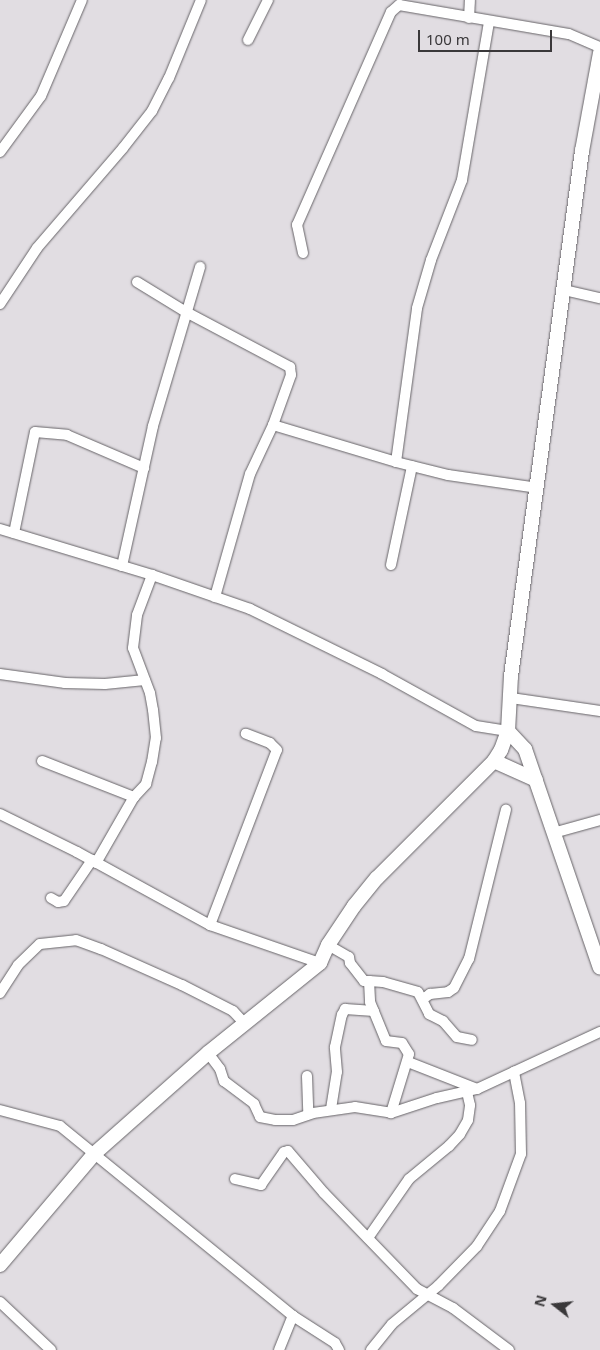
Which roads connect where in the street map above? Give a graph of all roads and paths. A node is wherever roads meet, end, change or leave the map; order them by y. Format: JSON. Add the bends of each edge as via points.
{"nodes":[{"id":1,"x":82,"y":0,"type":"edge"},
{"id":2,"x":201,"y":0,"type":"edge"},
{"id":3,"x":268,"y":0,"type":"edge"},
{"id":4,"x":470,"y":0,"type":"edge"},
{"id":5,"x":469,"y":18,"type":"junction"},
{"id":6,"x":489,"y":22,"type":"junction"},
{"id":7,"x":248,"y":40,"type":"dead end"},
{"id":8,"x":600,"y":46,"type":"edge"},
{"id":9,"x":600,"y":53,"type":"edge"},
{"id":10,"x":0,"y":152,"type":"edge"},
{"id":11,"x":303,"y":253,"type":"dead end"},
{"id":12,"x":200,"y":267,"type":"dead end"},
{"id":13,"x":137,"y":282,"type":"dead end"},
{"id":14,"x":564,"y":290,"type":"junction"},
{"id":15,"x":600,"y":298,"type":"edge"},
{"id":16,"x":0,"y":304,"type":"edge"},
{"id":17,"x":186,"y":312,"type":"junction"},
{"id":18,"x":273,"y":425,"type":"junction"},
{"id":19,"x":396,"y":462,"type":"junction"},
{"id":20,"x":412,"y":466,"type":"junction"},
{"id":21,"x":144,"y":468,"type":"junction"},
{"id":22,"x":538,"y":488,"type":"junction"},
{"id":23,"x":0,"y":529,"type":"edge"},
{"id":24,"x":14,"y":533,"type":"junction"},
{"id":25,"x":391,"y":565,"type":"dead end"},
{"id":26,"x":122,"y":566,"type":"junction"},
{"id":27,"x":152,"y":575,"type":"junction"},
{"id":28,"x":215,"y":597,"type":"junction"},
{"id":29,"x":0,"y":674,"type":"edge"},
{"id":30,"x":145,"y":680,"type":"junction"},
{"id":31,"x":511,"y":698,"type":"junction"},
{"id":32,"x":600,"y":711,"type":"edge"},
{"id":33,"x":508,"y":730,"type":"junction"},
{"id":34,"x":246,"y":734,"type":"dead end"},
{"id":35,"x":42,"y":761,"type":"dead end"},
{"id":36,"x":494,"y":761,"type":"junction"},
{"id":37,"x":536,"y":780,"type":"junction"},
{"id":38,"x":134,"y":798,"type":"junction"},
{"id":39,"x":506,"y":809,"type":"dead end"},
{"id":40,"x":0,"y":814,"type":"edge"},
{"id":41,"x":600,"y":820,"type":"edge"},
{"id":42,"x":553,"y":833,"type":"junction"},
{"id":43,"x":94,"y":862,"type":"junction"},
{"id":44,"x":51,"y":898,"type":"dead end"},
{"id":45,"x":210,"y":925,"type":"junction"},
{"id":46,"x":328,"y":945,"type":"junction"},
{"id":47,"x":320,"y":963,"type":"junction"},
{"id":48,"x":600,"y":968,"type":"edge"},
{"id":49,"x":369,"y":981,"type":"junction"},
{"id":50,"x":0,"y":992,"type":"edge"},
{"id":51,"x":423,"y":999,"type":"junction"},
{"id":52,"x":374,"y":1011,"type":"junction"},
{"id":53,"x":245,"y":1024,"type":"junction"},
{"id":54,"x":600,"y":1032,"type":"edge"},
{"id":55,"x":472,"y":1040,"type":"dead end"},
{"id":56,"x":208,"y":1053,"type":"junction"},
{"id":57,"x":408,"y":1062,"type":"junction"},
{"id":58,"x":514,"y":1072,"type":"junction"},
{"id":59,"x":308,"y":1076,"type":"dead end"},
{"id":60,"x":472,"y":1091,"type":"junction"},
{"id":61,"x":331,"y":1109,"type":"junction"},
{"id":62,"x":0,"y":1110,"type":"edge"},
{"id":63,"x":391,"y":1113,"type":"junction"},
{"id":64,"x":308,"y":1114,"type":"junction"},
{"id":65,"x":95,"y":1152,"type":"junction"},
{"id":66,"x":235,"y":1179,"type":"dead end"},
{"id":67,"x":368,"y":1238,"type":"junction"},
{"id":68,"x":0,"y":1265,"type":"edge"},
{"id":69,"x":427,"y":1294,"type":"junction"},
{"id":70,"x":0,"y":1302,"type":"edge"},
{"id":71,"x":293,"y":1316,"type":"junction"},
{"id":72,"x":51,"y":1350,"type":"edge"},
{"id":73,"x":279,"y":1350,"type":"edge"},
{"id":74,"x":340,"y":1350,"type":"edge"},
{"id":75,"x":371,"y":1350,"type":"edge"},
{"id":76,"x":509,"y":1350,"type":"edge"}],
"edges":[{"from":1,"to":10,"type":"street","via":[[41,96]]},
{"from":2,"to":16,"type":"street","via":[[152,111],[37,248]]},
{"from":3,"to":7,"type":"street"},
{"from":4,"to":5,"type":"street"},
{"from":5,"to":6,"type":"street"},
{"from":5,"to":11,"type":"street","via":[[408,6],[399,6],[391,12],[298,225]]},
{"from":6,"to":8,"type":"street","via":[[569,34]]},
{"from":6,"to":19,"type":"street","via":[[462,180],[431,260],[417,308]]},
{"from":9,"to":14,"type":"main road","via":[[582,152]]},
{"from":12,"to":17,"type":"street"},
{"from":13,"to":17,"type":"street"},
{"from":14,"to":15,"type":"street"},
{"from":14,"to":22,"type":"main road"},
{"from":17,"to":18,"type":"street","via":[[290,367],[291,375]]},
{"from":17,"to":21,"type":"street"},
{"from":18,"to":19,"type":"street"},
{"from":18,"to":28,"type":"street","via":[[250,474]]},
{"from":19,"to":20,"type":"street"},
{"from":20,"to":22,"type":"street","via":[[448,475]]},
{"from":20,"to":25,"type":"street"},
{"from":21,"to":24,"type":"street","via":[[67,435],[35,432]]},
{"from":21,"to":26,"type":"street"},
{"from":22,"to":31,"type":"main road","via":[[511,676]]},
{"from":23,"to":24,"type":"street"},
{"from":24,"to":26,"type":"street"},
{"from":26,"to":27,"type":"street"},
{"from":27,"to":28,"type":"street"},
{"from":27,"to":30,"type":"street","via":[[137,615],[133,648]]},
{"from":28,"to":33,"type":"street","via":[[250,609],[382,674],[476,726]]},
{"from":29,"to":30,"type":"street","via":[[65,683]]},
{"from":30,"to":38,"type":"street","via":[[156,738],[146,784]]},
{"from":31,"to":32,"type":"street"},
{"from":31,"to":33,"type":"main road"},
{"from":33,"to":36,"type":"main road"},
{"from":33,"to":37,"type":"main road","via":[[525,749]]},
{"from":34,"to":45,"type":"street","via":[[270,743],[277,750]]},
{"from":35,"to":38,"type":"street"},
{"from":36,"to":37,"type":"main road"},
{"from":36,"to":46,"type":"main road","via":[[376,878]]},
{"from":37,"to":42,"type":"main road"},
{"from":38,"to":43,"type":"street"},
{"from":39,"to":51,"type":"street","via":[[469,959],[454,988]]},
{"from":40,"to":43,"type":"street"},
{"from":41,"to":42,"type":"street"},
{"from":42,"to":48,"type":"main road"},
{"from":43,"to":44,"type":"street","via":[[64,901]]},
{"from":43,"to":45,"type":"street"},
{"from":45,"to":47,"type":"street"},
{"from":46,"to":47,"type":"main road"},
{"from":46,"to":49,"type":"street","via":[[349,958],[364,981]]},
{"from":47,"to":53,"type":"main road"},
{"from":49,"to":51,"type":"street","via":[[418,992]]},
{"from":49,"to":52,"type":"street"},
{"from":50,"to":53,"type":"street","via":[[18,965],[40,944],[76,940],[182,985],[233,1011]]},
{"from":51,"to":55,"type":"street","via":[[429,1014],[443,1021],[457,1037]]},
{"from":52,"to":57,"type":"street","via":[[386,1041],[402,1043],[409,1054]]},
{"from":52,"to":61,"type":"street","via":[[345,1009],[342,1015],[335,1047],[337,1072]]},
{"from":53,"to":56,"type":"main road"},
{"from":54,"to":58,"type":"street"},
{"from":56,"to":64,"type":"street","via":[[220,1068],[224,1081],[254,1104],[260,1117],[293,1120]]},
{"from":56,"to":65,"type":"main road"},
{"from":57,"to":60,"type":"street"},
{"from":57,"to":63,"type":"street"},
{"from":58,"to":60,"type":"street"},
{"from":58,"to":69,"type":"street","via":[[520,1103],[521,1154],[500,1211],[477,1246]]},
{"from":59,"to":64,"type":"street"},
{"from":60,"to":63,"type":"street"},
{"from":60,"to":67,"type":"street","via":[[468,1120],[460,1134],[409,1179]]},
{"from":61,"to":63,"type":"street","via":[[356,1107]]},
{"from":61,"to":64,"type":"street"},
{"from":62,"to":65,"type":"street","via":[[60,1126]]},
{"from":65,"to":68,"type":"main road"},
{"from":65,"to":71,"type":"street"},
{"from":66,"to":67,"type":"street","via":[[261,1185],[284,1152],[288,1151]]},
{"from":67,"to":69,"type":"street","via":[[403,1276]]},
{"from":69,"to":75,"type":"street","via":[[392,1324]]},
{"from":69,"to":76,"type":"street","via":[[453,1308]]},
{"from":70,"to":72,"type":"street"},
{"from":71,"to":73,"type":"street"},
{"from":71,"to":74,"type":"street","via":[[335,1343]]}]}
